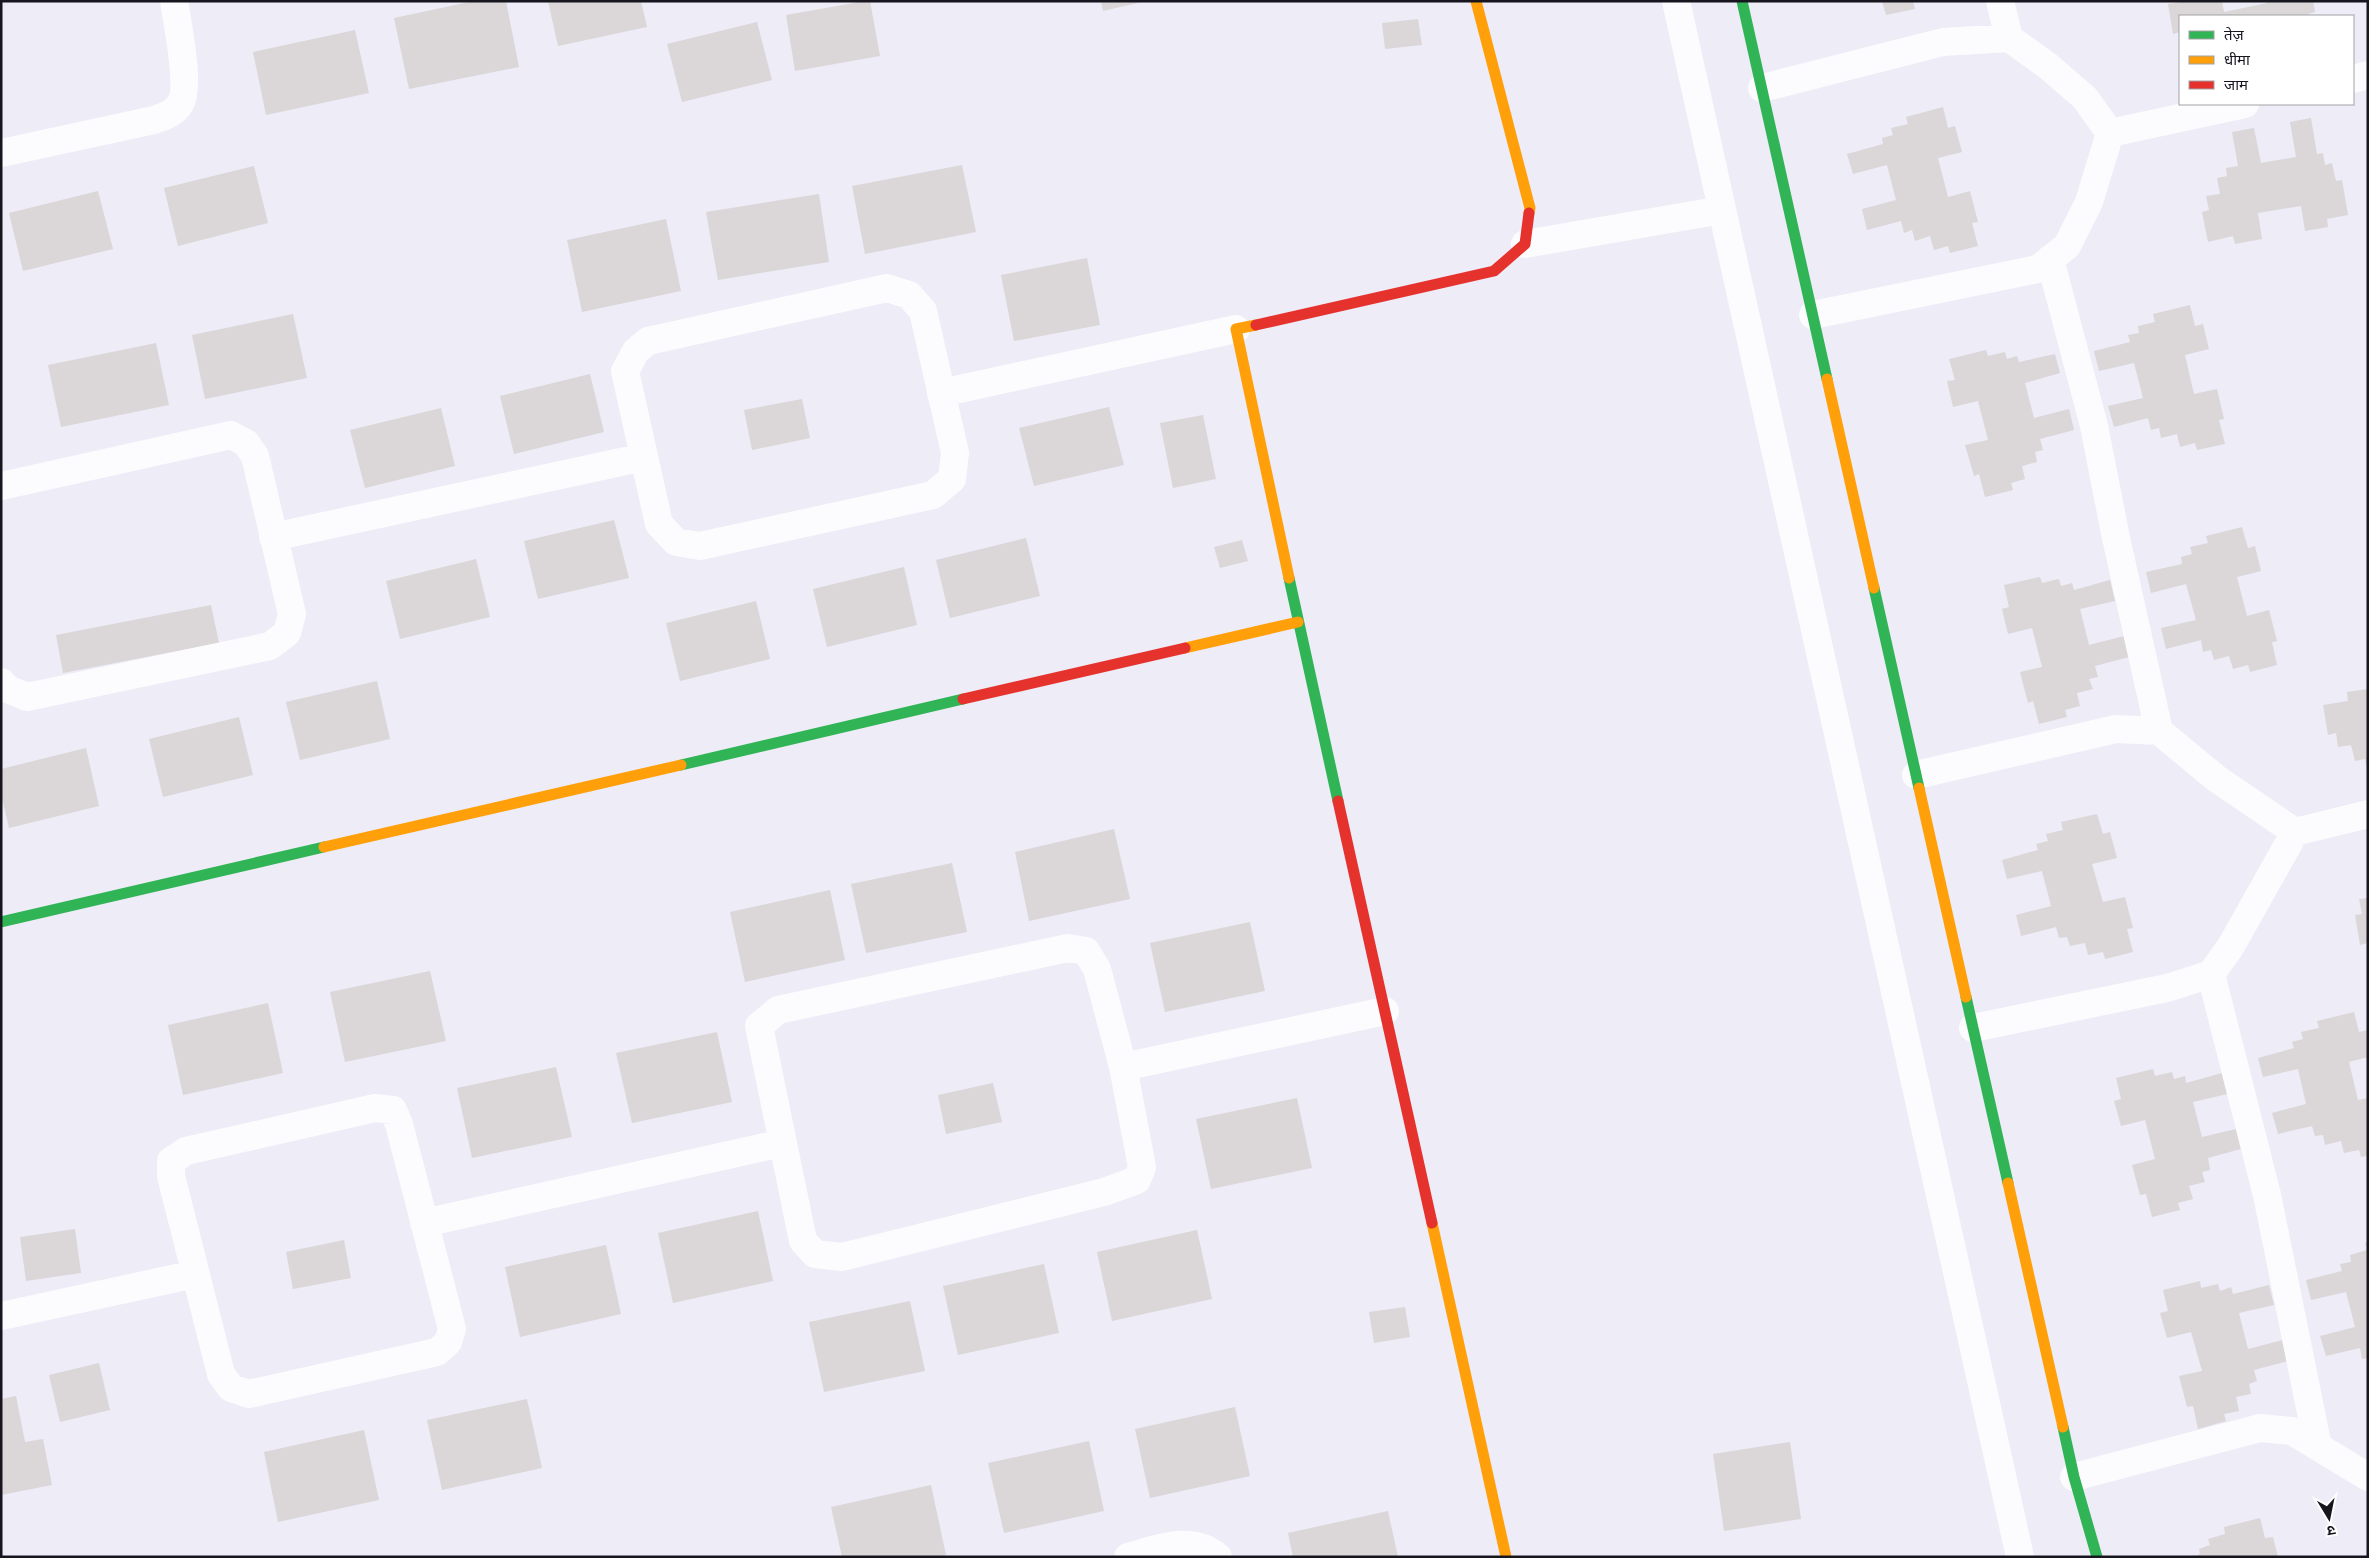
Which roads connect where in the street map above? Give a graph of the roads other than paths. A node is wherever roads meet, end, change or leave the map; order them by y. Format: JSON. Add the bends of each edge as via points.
{"nodes":[{"id":1,"x":174,"y":1,"type":"edge"},
{"id":2,"x":1476,"y":1,"type":"edge"},
{"id":3,"x":1676,"y":1,"type":"edge"},
{"id":4,"x":1742,"y":1,"type":"edge"},
{"id":5,"x":2000,"y":1,"type":"edge"},
{"id":6,"x":2009,"y":38,"type":"junction"},
{"id":7,"x":2368,"y":75,"type":"edge"},
{"id":8,"x":2354,"y":79,"type":"edge"},
{"id":9,"x":1762,"y":88,"type":"junction"},
{"id":10,"x":2240,"y":105,"type":"edge"},
{"id":11,"x":2110,"y":133,"type":"junction"},
{"id":12,"x":1,"y":153,"type":"edge"},
{"id":13,"x":1722,"y":210,"type":"junction"},
{"id":14,"x":1526,"y":244,"type":"junction"},
{"id":15,"x":2050,"y":259,"type":"junction"},
{"id":16,"x":1813,"y":315,"type":"junction"},
{"id":17,"x":1236,"y":329,"type":"junction"},
{"id":18,"x":941,"y":393,"type":"junction"},
{"id":19,"x":644,"y":457,"type":"junction"},
{"id":20,"x":1,"y":486,"type":"edge"},
{"id":21,"x":273,"y":537,"type":"junction"},
{"id":22,"x":1298,"y":622,"type":"junction"},
{"id":23,"x":1,"y":682,"type":"edge"},
{"id":24,"x":2159,"y":731,"type":"junction"},
{"id":25,"x":1916,"y":775,"type":"junction"},
{"id":26,"x":2368,"y":814,"type":"edge"},
{"id":27,"x":2295,"y":832,"type":"junction"},
{"id":28,"x":1,"y":922,"type":"edge"},
{"id":29,"x":2211,"y":974,"type":"junction"},
{"id":30,"x":1385,"y":1011,"type":"junction"},
{"id":31,"x":1973,"y":1028,"type":"junction"},
{"id":32,"x":1123,"y":1067,"type":"junction"},
{"id":33,"x":782,"y":1144,"type":"junction"},
{"id":34,"x":424,"y":1224,"type":"junction"},
{"id":35,"x":195,"y":1274,"type":"junction"},
{"id":36,"x":1,"y":1316,"type":"edge"},
{"id":37,"x":2318,"y":1446,"type":"junction"},
{"id":38,"x":2074,"y":1477,"type":"junction"},
{"id":39,"x":2368,"y":1477,"type":"edge"},
{"id":40,"x":1128,"y":1557,"type":"edge"},
{"id":41,"x":1218,"y":1557,"type":"edge"},
{"id":42,"x":1506,"y":1557,"type":"edge"},
{"id":43,"x":2020,"y":1557,"type":"edge"},
{"id":44,"x":2097,"y":1557,"type":"edge"}],
"edges":[{"from":1,"to":12,"type":"street","via":[[185,90],[180,104],[170,114]]},
{"from":2,"to":14,"type":"street","via":[[1530,208]]},
{"from":3,"to":13,"type":"street"},
{"from":4,"to":9,"type":"street"},
{"from":5,"to":6,"type":"street"},
{"from":6,"to":9,"type":"street","via":[[1943,42]]},
{"from":6,"to":11,"type":"street","via":[[2085,98]]},
{"from":7,"to":8,"type":"street"},
{"from":9,"to":16,"type":"street"},
{"from":10,"to":11,"type":"street"},
{"from":11,"to":15,"type":"street","via":[[2089,202],[2067,246]]},
{"from":13,"to":14,"type":"street"},
{"from":13,"to":43,"type":"street"},
{"from":14,"to":17,"type":"street","via":[[1494,271]]},
{"from":15,"to":16,"type":"street","via":[[2038,269]]},
{"from":15,"to":24,"type":"street","via":[[2094,426]]},
{"from":16,"to":25,"type":"street"},
{"from":17,"to":18,"type":"street"},
{"from":17,"to":22,"type":"street"},
{"from":18,"to":19,"type":"street","via":[[954,453],[952,478],[933,495],[700,546],[676,542],[659,524]]},
{"from":18,"to":19,"type":"street","via":[[923,311],[909,295],[887,288],[648,341],[636,351],[626,371]]},
{"from":19,"to":21,"type":"street"},
{"from":20,"to":21,"type":"street","via":[[231,435],[246,443],[255,456]]},
{"from":21,"to":23,"type":"street","via":[[292,614],[288,633],[270,646],[28,697],[8,690]]},
{"from":22,"to":28,"type":"street"},
{"from":22,"to":30,"type":"street"},
{"from":24,"to":25,"type":"street","via":[[2116,728]]},
{"from":24,"to":27,"type":"street","via":[[2218,780]]},
{"from":25,"to":31,"type":"street"},
{"from":26,"to":27,"type":"street"},
{"from":27,"to":29,"type":"street","via":[[2231,946]]},
{"from":29,"to":31,"type":"street","via":[[2167,988]]},
{"from":29,"to":37,"type":"street","via":[[2267,1195]]},
{"from":30,"to":32,"type":"street"},
{"from":30,"to":42,"type":"street"},
{"from":31,"to":38,"type":"street"},
{"from":32,"to":33,"type":"street","via":[[1142,1166],[1137,1180],[1104,1192],[842,1257],[815,1254],[803,1241]]},
{"from":32,"to":33,"type":"street","via":[[1097,969],[1086,952],[1068,948],[778,1010],[759,1026]]},
{"from":33,"to":34,"type":"street"},
{"from":34,"to":35,"type":"street","via":[[400,1124],[393,1110],[375,1108],[186,1151],[172,1161],[171,1176]]},
{"from":34,"to":35,"type":"street","via":[[452,1329],[448,1342],[437,1352],[249,1394],[231,1388],[221,1374]]},
{"from":35,"to":36,"type":"street"},
{"from":37,"to":38,"type":"street","via":[[2292,1430],[2260,1428]]},
{"from":37,"to":39,"type":"street"},
{"from":38,"to":44,"type":"street"},
{"from":40,"to":41,"type":"street","via":[[1170,1546],[1194,1544]]}]}
